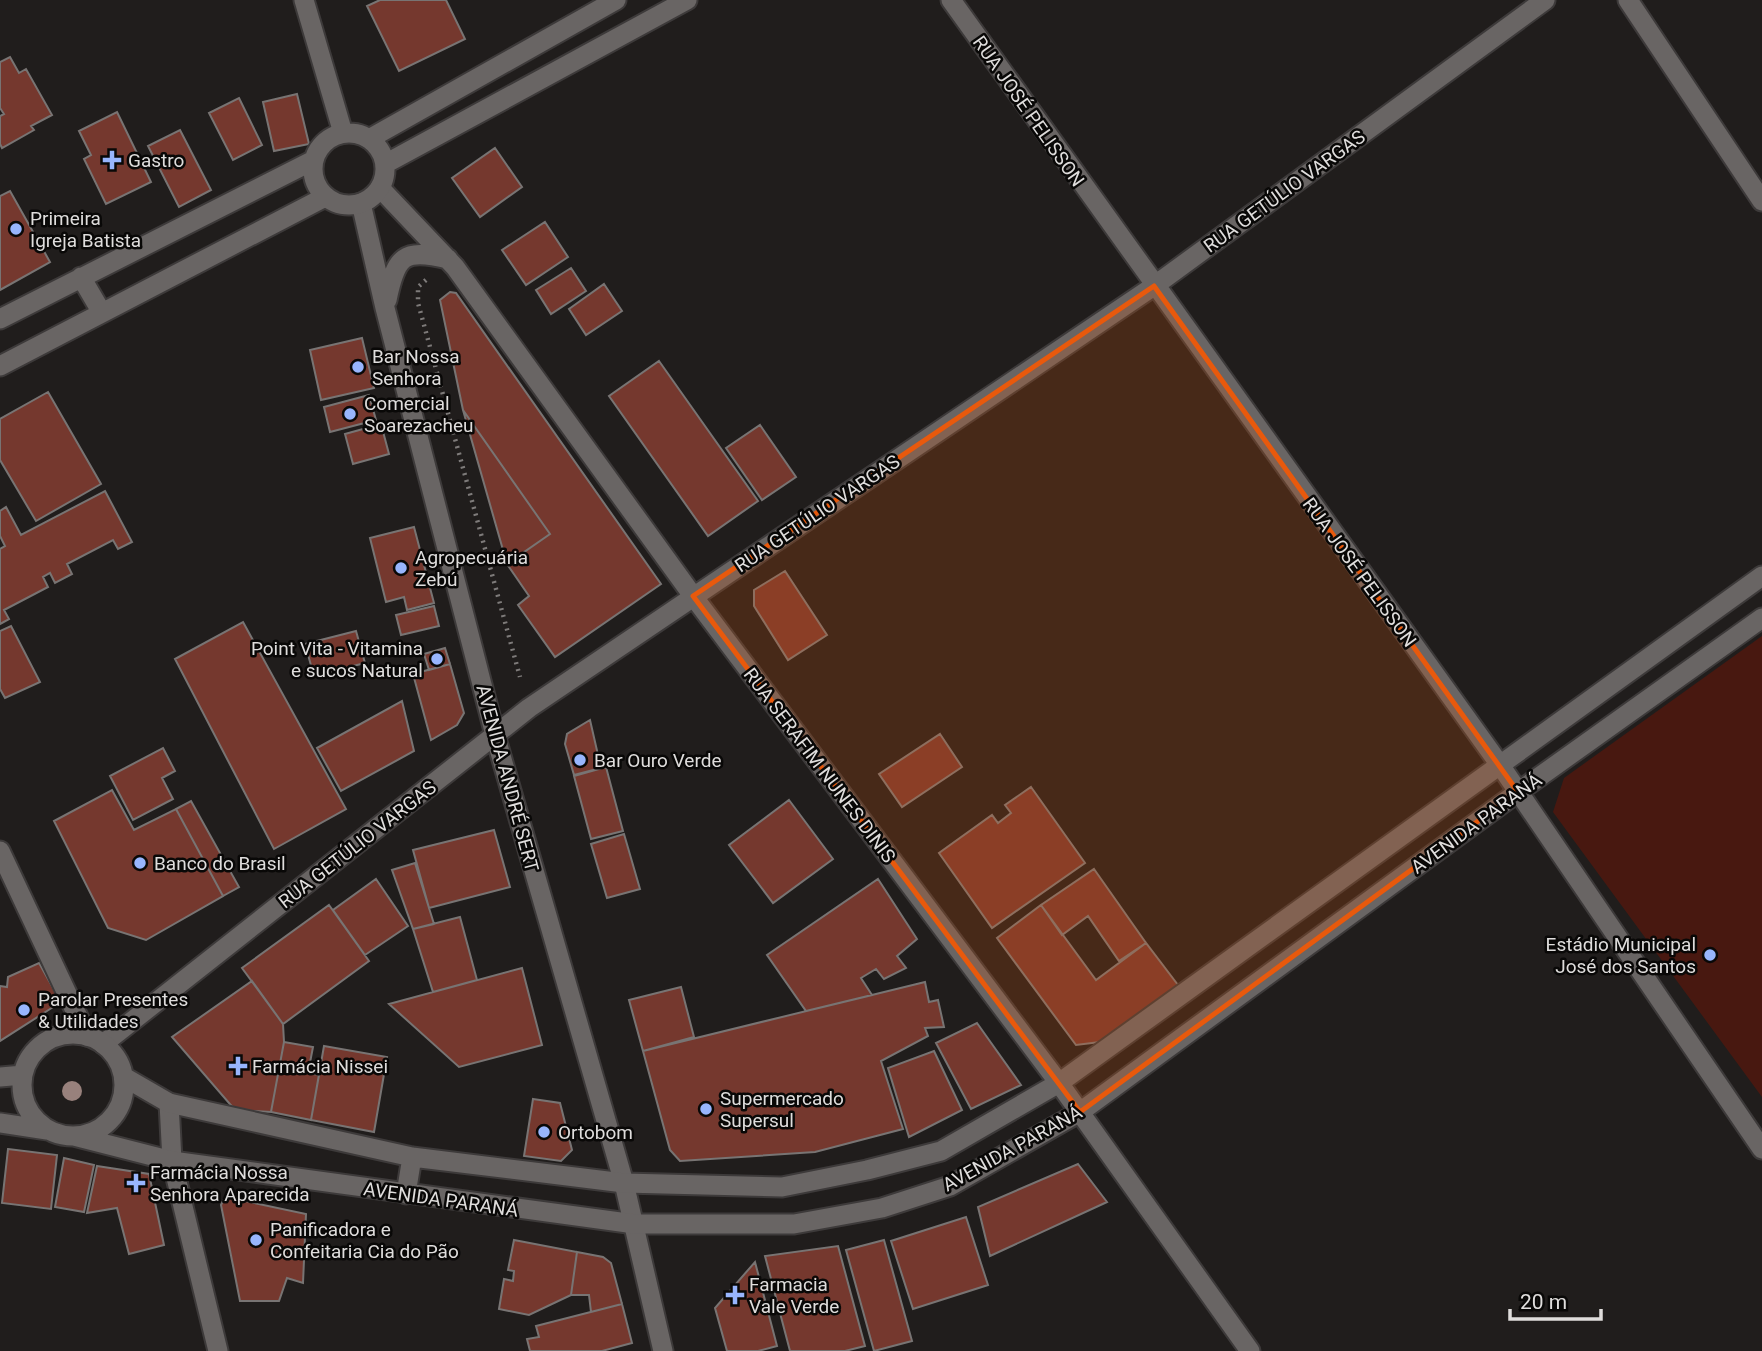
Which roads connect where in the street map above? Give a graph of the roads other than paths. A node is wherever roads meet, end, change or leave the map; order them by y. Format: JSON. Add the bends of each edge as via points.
{"nodes":[{"id":1,"x":304,"y":0,"type":"edge"},
{"id":2,"x":616,"y":0,"type":"edge"},
{"id":3,"x":687,"y":0,"type":"edge"},
{"id":4,"x":951,"y":0,"type":"edge"},
{"id":5,"x":1545,"y":0,"type":"edge"},
{"id":6,"x":1628,"y":0,"type":"edge"},
{"id":7,"x":632,"y":30,"type":"junction"},
{"id":8,"x":343,"y":133,"type":"junction"},
{"id":9,"x":369,"y":139,"type":"junction"},
{"id":10,"x":314,"y":160,"type":"junction"},
{"id":11,"x":385,"y":163,"type":"junction"},
{"id":12,"x":380,"y":188,"type":"junction"},
{"id":13,"x":325,"y":197,"type":"junction"},
{"id":14,"x":1762,"y":201,"type":"edge"},
{"id":15,"x":360,"y":203,"type":"junction"},
{"id":16,"x":449,"y":259,"type":"junction"},
{"id":17,"x":81,"y":277,"type":"junction"},
{"id":18,"x":1154,"y":286,"type":"junction"},
{"id":19,"x":385,"y":308,"type":"junction"},
{"id":20,"x":102,"y":313,"type":"junction"},
{"id":21,"x":0,"y":319,"type":"edge"},
{"id":22,"x":0,"y":366,"type":"edge"},
{"id":23,"x":1762,"y":576,"type":"edge"},
{"id":24,"x":693,"y":596,"type":"junction"},
{"id":25,"x":1762,"y":618,"type":"edge"},
{"id":26,"x":495,"y":735,"type":"junction"},
{"id":27,"x":1500,"y":765,"type":"junction"},
{"id":28,"x":1518,"y":792,"type":"junction"},
{"id":29,"x":0,"y":851,"type":"edge"},
{"id":30,"x":95,"y":1040,"type":"junction"},
{"id":31,"x":23,"y":1075,"type":"junction"},
{"id":32,"x":0,"y":1077,"type":"edge"},
{"id":33,"x":124,"y":1077,"type":"junction"},
{"id":34,"x":1059,"y":1083,"type":"junction"},
{"id":35,"x":169,"y":1103,"type":"junction"},
{"id":36,"x":1080,"y":1112,"type":"junction"},
{"id":37,"x":0,"y":1123,"type":"edge"},
{"id":38,"x":50,"y":1130,"type":"junction"},
{"id":39,"x":74,"y":1136,"type":"junction"},
{"id":40,"x":1762,"y":1149,"type":"edge"},
{"id":41,"x":412,"y":1157,"type":"junction"},
{"id":42,"x":172,"y":1161,"type":"junction"},
{"id":43,"x":624,"y":1183,"type":"junction"},
{"id":44,"x":406,"y":1194,"type":"junction"},
{"id":45,"x":635,"y":1224,"type":"junction"},
{"id":46,"x":218,"y":1351,"type":"edge"},
{"id":47,"x":663,"y":1351,"type":"edge"},
{"id":48,"x":1250,"y":1351,"type":"edge"}],
"edges":[{"from":1,"to":8,"type":"street"},
{"from":2,"to":7,"type":"street"},
{"from":2,"to":9,"type":"street"},
{"from":3,"to":7,"type":"street"},
{"from":4,"to":18,"type":"street","name":"RUA JOSÉ PELISSON"},
{"from":5,"to":18,"type":"street","name":"RUA GETÚLIO VARGAS"},
{"from":6,"to":14,"type":"street"},
{"from":7,"to":11,"type":"street"},
{"from":8,"to":9,"type":"street"},
{"from":8,"to":10,"type":"street","via":[[325,142]]},
{"from":9,"to":11,"type":"street"},
{"from":10,"to":13,"type":"street","via":[[314,180]]},
{"from":10,"to":17,"type":"street"},
{"from":11,"to":12,"type":"street"},
{"from":12,"to":15,"type":"street"},
{"from":12,"to":16,"type":"street","name":"RUA SERAFIM NUNES DINIS"},
{"from":13,"to":15,"type":"street","via":[[336,203]]},
{"from":13,"to":20,"type":"street"},
{"from":15,"to":19,"type":"street","name":"AVENIDA ANDRÉ SERT"},
{"from":16,"to":19,"type":"street","via":[[423,253],[402,259],[392,275]]},
{"from":16,"to":24,"type":"street","name":"RUA SERAFIM NUNES DINIS"},
{"from":17,"to":20,"type":"street"},
{"from":17,"to":21,"type":"street"},
{"from":18,"to":24,"type":"street","name":"RUA GETÚLIO VARGAS"},
{"from":18,"to":27,"type":"street","name":"RUA JOSÉ PELISSON"},
{"from":19,"to":26,"type":"street","name":"AVENIDA ANDRÉ SERT"},
{"from":20,"to":22,"type":"street"},
{"from":23,"to":27,"type":"street","name":"AVENIDA PARANÁ"},
{"from":24,"to":26,"type":"street","name":"RUA GETÚLIO VARGAS"},
{"from":24,"to":34,"type":"street","name":"RUA SERAFIM NUNES DINIS"},
{"from":25,"to":28,"type":"street","name":"AVENIDA PARANÁ"},
{"from":26,"to":30,"type":"street","name":"RUA GETÚLIO VARGAS"},
{"from":26,"to":43,"type":"street","name":"AVENIDA ANDRÉ SERT"},
{"from":27,"to":28,"type":"street","name":"RUA JOSÉ PELISSON"},
{"from":27,"to":34,"type":"street","name":"AVENIDA PARANÁ"},
{"from":28,"to":36,"type":"street","name":"AVENIDA PARANÁ"},
{"from":28,"to":40,"type":"street","name":"RUA JOSÉ PELISSON"},
{"from":29,"to":30,"type":"street"},
{"from":30,"to":31,"type":"street","via":[[63,1035],[41,1045],[26,1063]]},
{"from":30,"to":33,"type":"street","via":[[117,1058]]},
{"from":31,"to":32,"type":"street"},
{"from":31,"to":38,"type":"street","via":[[23,1094],[30,1111]]},
{"from":33,"to":35,"type":"street","name":"AVENIDA PARANÁ"},
{"from":33,"to":39,"type":"street","via":[[121,1101],[108,1122]]},
{"from":34,"to":36,"type":"street","name":"RUA SERAFIM NUNES DINIS"},
{"from":34,"to":43,"type":"street","name":"AVENIDA PARANÁ","via":[[942,1151],[867,1170],[782,1187]]},
{"from":35,"to":41,"type":"street","name":"AVENIDA PARANÁ"},
{"from":35,"to":42,"type":"street"},
{"from":36,"to":45,"type":"street","name":"AVENIDA PARANÁ","via":[[950,1186],[882,1208],[794,1224]]},
{"from":36,"to":48,"type":"street","name":"RUA SERAFIM NUNES DINIS"},
{"from":37,"to":38,"type":"street"},
{"from":38,"to":39,"type":"street"},
{"from":39,"to":42,"type":"street","name":"AVENIDA PARANÁ"},
{"from":41,"to":43,"type":"street","name":"AVENIDA PARANÁ"},
{"from":41,"to":44,"type":"street"},
{"from":42,"to":44,"type":"street","name":"AVENIDA PARANÁ"},
{"from":42,"to":46,"type":"street"},
{"from":43,"to":45,"type":"street","name":"AVENIDA ANDRÉ SERT"},
{"from":44,"to":45,"type":"street","name":"AVENIDA PARANÁ"},
{"from":45,"to":47,"type":"street","name":"AVENIDA ANDRÉ SERT"}]}
